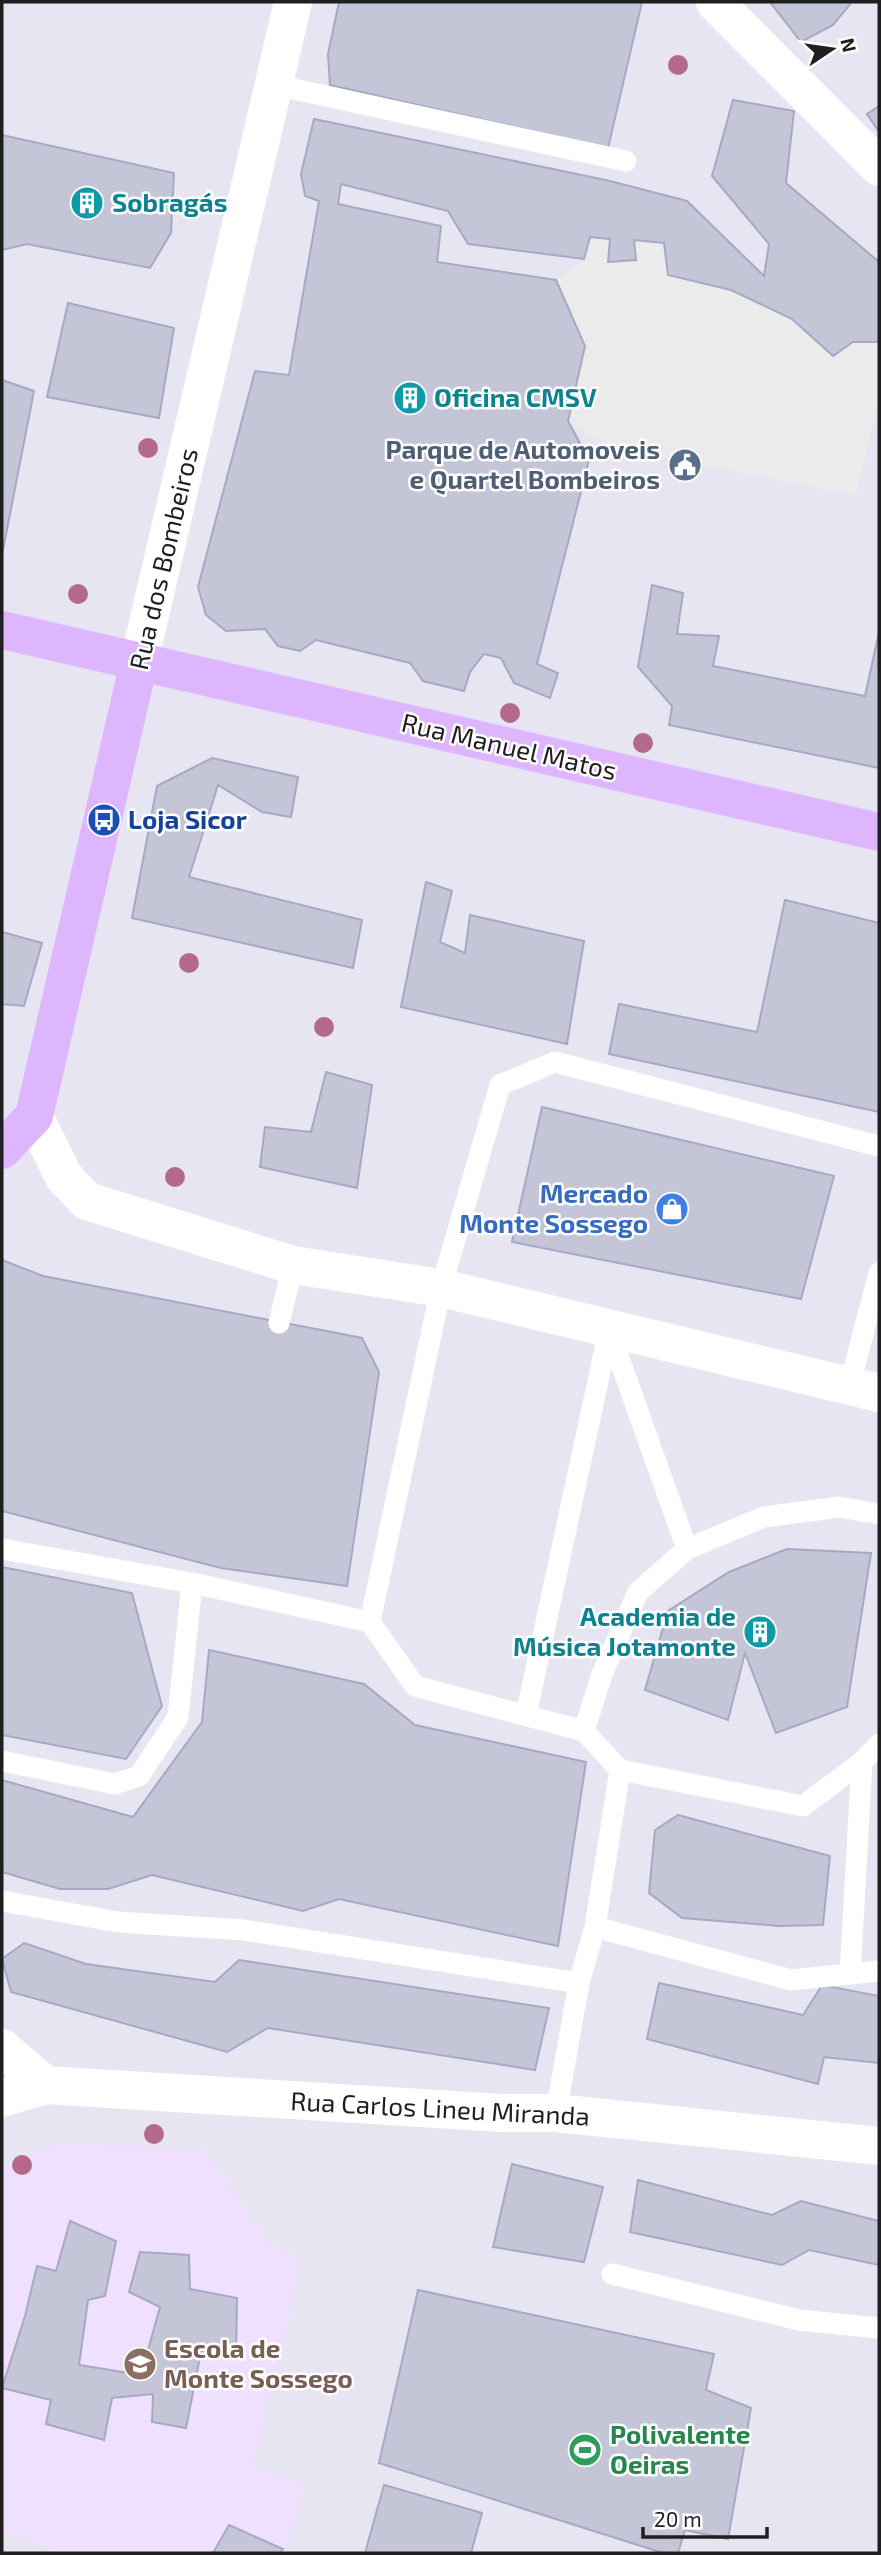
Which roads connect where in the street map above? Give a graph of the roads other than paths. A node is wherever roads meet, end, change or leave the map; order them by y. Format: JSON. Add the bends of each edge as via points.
{"nodes":[{"id":1,"x":293,"y":2,"type":"edge"},
{"id":2,"x":715,"y":2,"type":"edge"},
{"id":3,"x":275,"y":85,"type":"junction"},
{"id":4,"x":626,"y":161,"type":"dead end"},
{"id":5,"x":879,"y":167,"type":"edge"},
{"id":6,"x":2,"y":630,"type":"edge"},
{"id":7,"x":139,"y":662,"type":"junction"},
{"id":8,"x":879,"y":832,"type":"edge"},
{"id":9,"x":34,"y":1116,"type":"junction"},
{"id":10,"x":879,"y":1146,"type":"edge"},
{"id":11,"x":2,"y":1150,"type":"edge"},
{"id":12,"x":293,"y":1265,"type":"junction"},
{"id":13,"x":879,"y":1273,"type":"edge"},
{"id":14,"x":442,"y":1288,"type":"junction"},
{"id":15,"x":279,"y":1323,"type":"dead end"},
{"id":16,"x":609,"y":1330,"type":"junction"},
{"id":17,"x":864,"y":1390,"type":"edge"},
{"id":18,"x":879,"y":1514,"type":"edge"},
{"id":19,"x":2,"y":1549,"type":"edge"},
{"id":20,"x":687,"y":1549,"type":"junction"},
{"id":21,"x":192,"y":1583,"type":"junction"},
{"id":22,"x":370,"y":1622,"type":"junction"},
{"id":23,"x":526,"y":1715,"type":"junction"},
{"id":24,"x":584,"y":1731,"type":"junction"},
{"id":25,"x":879,"y":1744,"type":"edge"},
{"id":26,"x":2,"y":1761,"type":"edge"},
{"id":27,"x":862,"y":1762,"type":"junction"},
{"id":28,"x":620,"y":1770,"type":"junction"},
{"id":29,"x":2,"y":1901,"type":"edge"},
{"id":30,"x":595,"y":1927,"type":"junction"},
{"id":31,"x":879,"y":1971,"type":"edge"},
{"id":32,"x":850,"y":1974,"type":"junction"},
{"id":33,"x":579,"y":1983,"type":"junction"},
{"id":34,"x":2,"y":2048,"type":"edge"},
{"id":35,"x":46,"y":2085,"type":"junction"},
{"id":36,"x":2,"y":2098,"type":"edge"},
{"id":37,"x":556,"y":2113,"type":"junction"},
{"id":38,"x":879,"y":2146,"type":"edge"},
{"id":39,"x":612,"y":2274,"type":"dead end"},
{"id":40,"x":879,"y":2328,"type":"edge"}],
"edges":[{"from":1,"to":3,"type":"street","name":"Rua dos Bombeiros"},
{"from":2,"to":5,"type":"street"},
{"from":3,"to":4,"type":"lane"},
{"from":3,"to":7,"type":"street","name":"Rua dos Bombeiros"},
{"from":6,"to":7,"type":"main road","name":"Rua Manuel Matos"},
{"from":7,"to":8,"type":"main road","name":"Rua Manuel Matos"},
{"from":7,"to":9,"type":"main road","name":"Rua dos Bombeiros"},
{"from":9,"to":11,"type":"main road"},
{"from":9,"to":12,"type":"street","via":[[64,1177],[87,1201]]},
{"from":10,"to":14,"type":"lane","via":[[555,1062],[500,1085]]},
{"from":12,"to":14,"type":"street"},
{"from":12,"to":15,"type":"lane"},
{"from":13,"to":17,"type":"lane"},
{"from":14,"to":16,"type":"street"},
{"from":14,"to":22,"type":"lane"},
{"from":16,"to":17,"type":"street"},
{"from":16,"to":20,"type":"lane"},
{"from":16,"to":23,"type":"lane"},
{"from":18,"to":20,"type":"lane","via":[[839,1507],[764,1517]]},
{"from":19,"to":21,"type":"lane"},
{"from":20,"to":24,"type":"lane","via":[[638,1592],[602,1674]]},
{"from":21,"to":22,"type":"lane","via":[[219,1578]]},
{"from":21,"to":26,"type":"lane","via":[[178,1717],[139,1776],[115,1784]]},
{"from":22,"to":23,"type":"lane","via":[[415,1686]]},
{"from":23,"to":24,"type":"lane"},
{"from":24,"to":28,"type":"lane"},
{"from":25,"to":27,"type":"lane"},
{"from":27,"to":28,"type":"lane","via":[[803,1806]]},
{"from":27,"to":32,"type":"lane"},
{"from":28,"to":30,"type":"lane"},
{"from":29,"to":33,"type":"lane","via":[[118,1922],[244,1930]]},
{"from":30,"to":32,"type":"lane","via":[[791,1980]]},
{"from":30,"to":33,"type":"lane"},
{"from":31,"to":32,"type":"lane"},
{"from":33,"to":37,"type":"lane"},
{"from":34,"to":35,"type":"street"},
{"from":35,"to":36,"type":"street","name":"Rua Carlos Lineu Miranda"},
{"from":35,"to":37,"type":"street","name":"Rua Carlos Lineu Miranda"},
{"from":37,"to":38,"type":"street","name":"Rua Carlos Lineu Miranda"},
{"from":39,"to":40,"type":"lane","via":[[799,2320]]}]}
